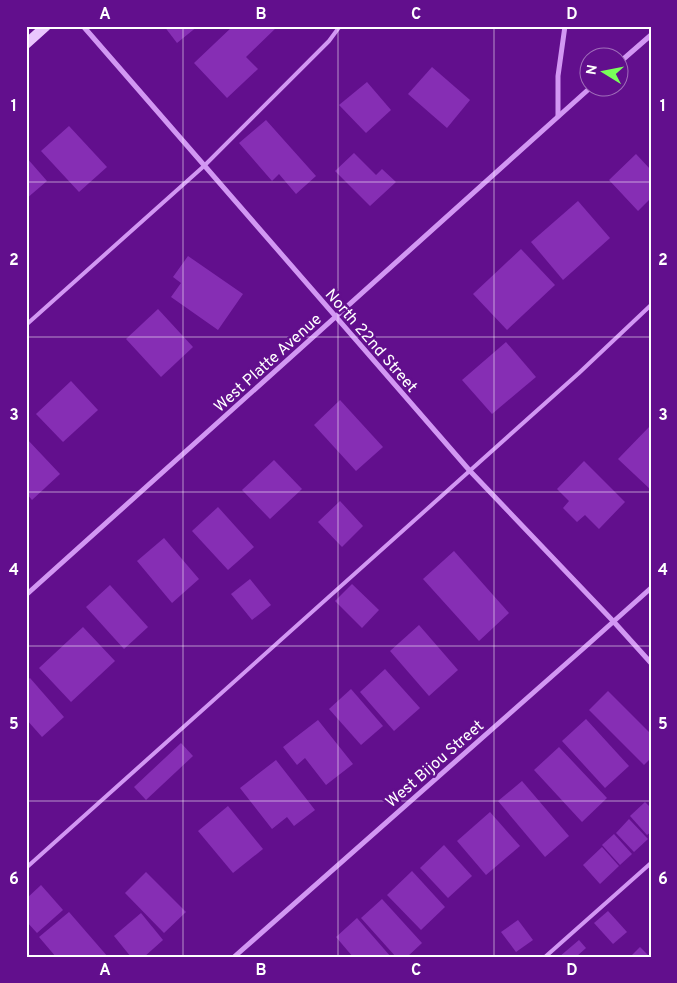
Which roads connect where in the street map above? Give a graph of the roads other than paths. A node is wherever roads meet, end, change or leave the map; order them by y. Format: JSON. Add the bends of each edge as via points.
{"nodes":[{"id":1,"x":46,"y":26,"type":"edge"},
{"id":2,"x":83,"y":26,"type":"edge"},
{"id":3,"x":340,"y":26,"type":"edge"},
{"id":4,"x":565,"y":26,"type":"edge"},
{"id":5,"x":651,"y":35,"type":"edge"},
{"id":6,"x":26,"y":44,"type":"edge"},
{"id":7,"x":630,"y":53,"type":"edge"},
{"id":8,"x":580,"y":97,"type":"edge"},
{"id":9,"x":558,"y":116,"type":"junction"},
{"id":10,"x":204,"y":166,"type":"junction"},
{"id":11,"x":651,"y":306,"type":"edge"},
{"id":12,"x":336,"y":318,"type":"junction"},
{"id":13,"x":26,"y":325,"type":"edge"},
{"id":14,"x":470,"y":471,"type":"junction"},
{"id":15,"x":651,"y":588,"type":"edge"},
{"id":16,"x":26,"y":595,"type":"edge"},
{"id":17,"x":614,"y":622,"type":"junction"},
{"id":18,"x":651,"y":663,"type":"edge"},
{"id":19,"x":651,"y":863,"type":"edge"},
{"id":20,"x":26,"y":868,"type":"edge"},
{"id":21,"x":234,"y":957,"type":"edge"},
{"id":22,"x":545,"y":957,"type":"edge"}],
"edges":[{"from":1,"to":6,"type":"main road"},
{"from":2,"to":10,"type":"street","name":"North 22nd Street"},
{"from":3,"to":10,"type":"lane"},
{"from":4,"to":9,"type":"street","via":[[558,76]]},
{"from":5,"to":7,"type":"street"},
{"from":8,"to":9,"type":"street","name":"West Platte Avenue"},
{"from":9,"to":12,"type":"street","name":"West Platte Avenue"},
{"from":10,"to":12,"type":"street","name":"North 22nd Street"},
{"from":10,"to":13,"type":"lane"},
{"from":11,"to":14,"type":"lane"},
{"from":12,"to":14,"type":"street","name":"North 22nd Street"},
{"from":12,"to":16,"type":"street","name":"West Platte Avenue"},
{"from":14,"to":17,"type":"street","name":"North 22nd Street"},
{"from":14,"to":20,"type":"lane"},
{"from":15,"to":17,"type":"street","name":"West Bijou Street"},
{"from":17,"to":18,"type":"street","name":"North 22nd Street"},
{"from":17,"to":21,"type":"street","name":"West Bijou Street"},
{"from":19,"to":22,"type":"lane"}]}
